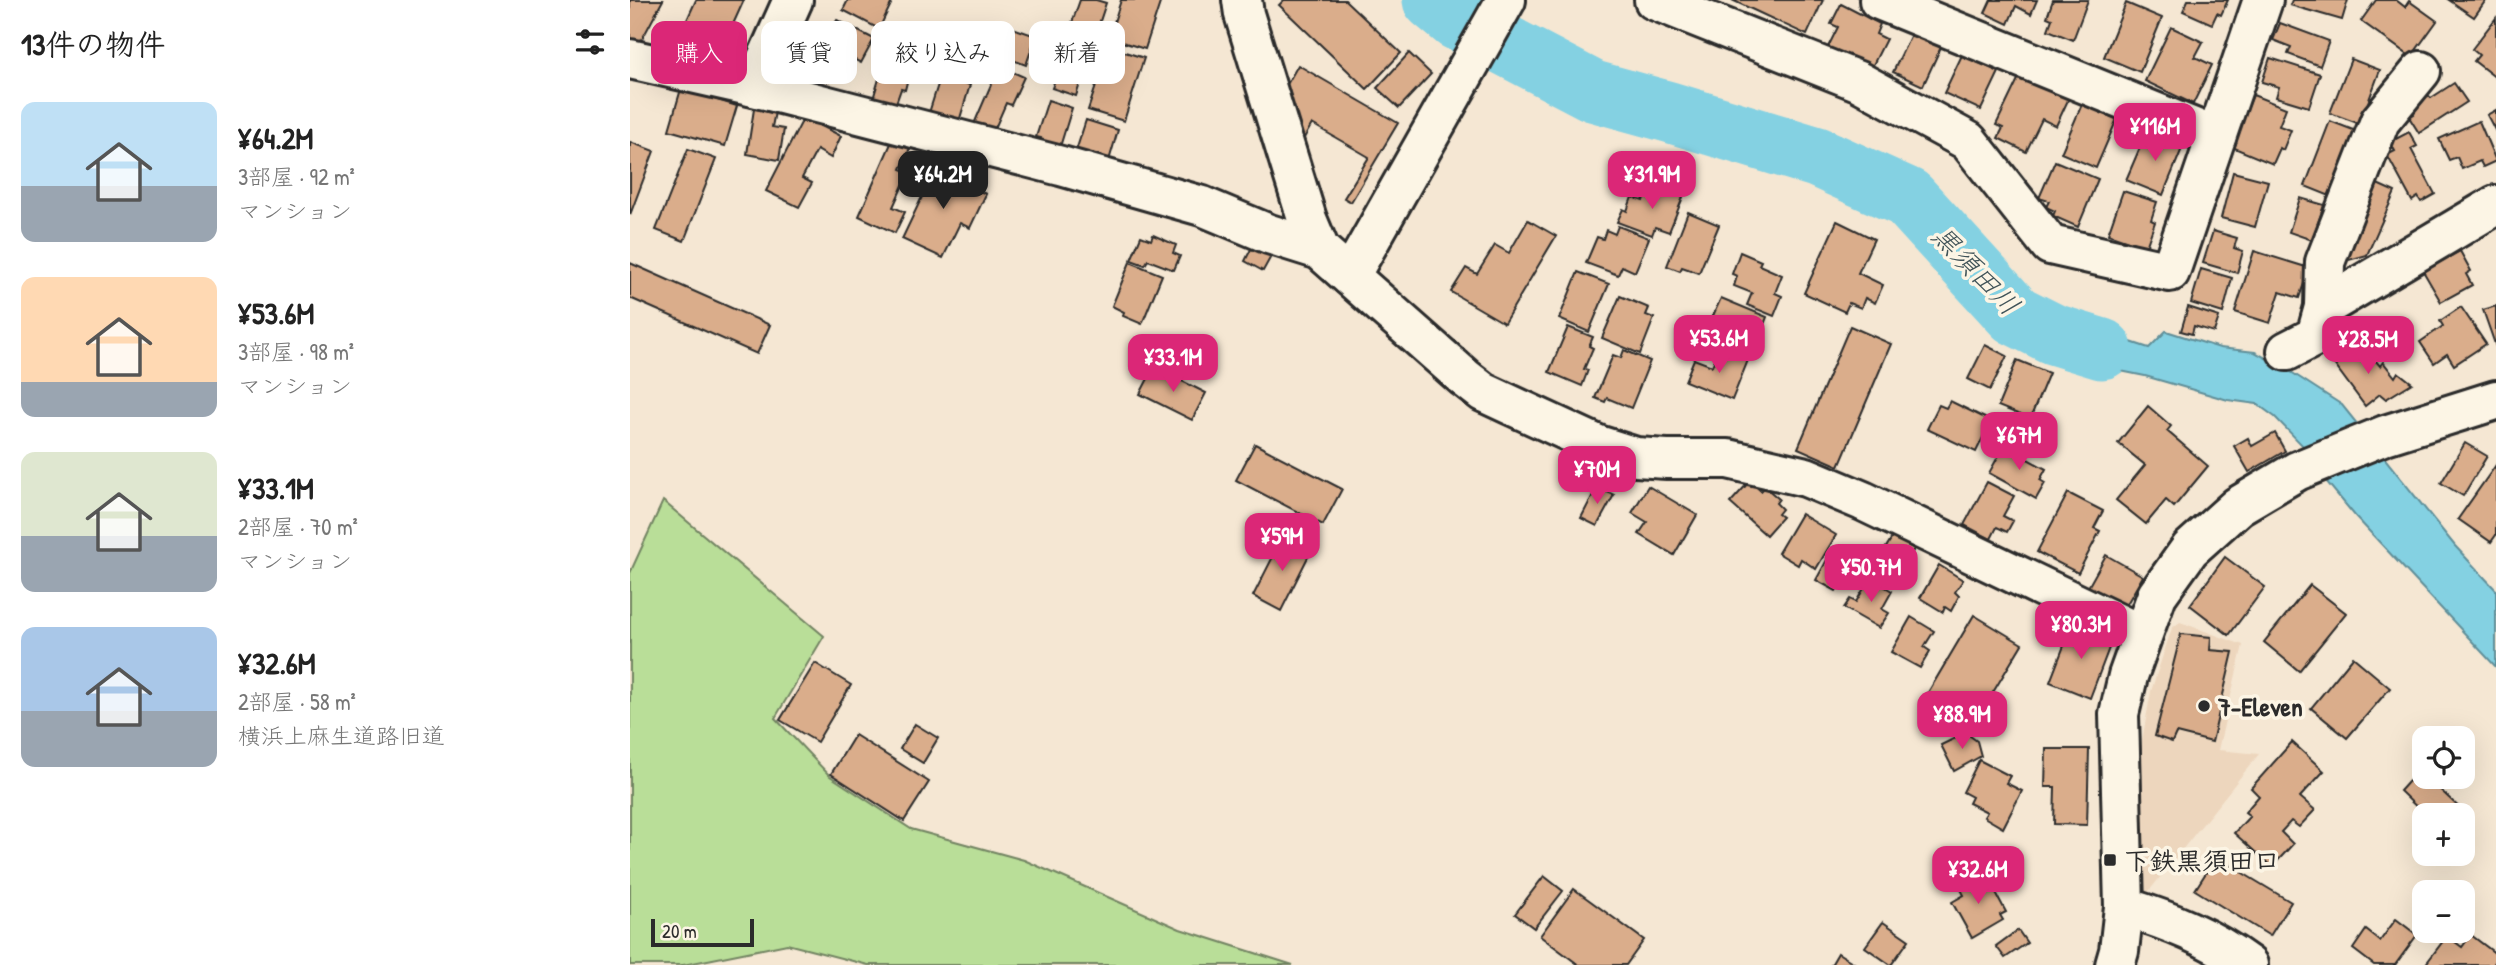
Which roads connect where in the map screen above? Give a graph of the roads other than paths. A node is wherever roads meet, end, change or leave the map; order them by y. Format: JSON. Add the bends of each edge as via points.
{"nodes":[{"id":1,"x":793,"y":0,"type":"edge"},
{"id":2,"x":1242,"y":0,"type":"edge"},
{"id":3,"x":1506,"y":0,"type":"edge"},
{"id":4,"x":1654,"y":0,"type":"edge"},
{"id":5,"x":1879,"y":0,"type":"edge"},
{"id":6,"x":2263,"y":0,"type":"edge"},
{"id":7,"x":630,"y":59,"type":"edge"},
{"id":8,"x":2421,"y":71,"type":"dead end"},
{"id":9,"x":754,"y":87,"type":"junction"},
{"id":10,"x":2216,"y":137,"type":"junction"},
{"id":11,"x":2496,"y":205,"type":"edge"},
{"id":12,"x":1320,"y":250,"type":"junction"},
{"id":13,"x":1350,"y":276,"type":"junction"},
{"id":14,"x":2324,"y":307,"type":"junction"},
{"id":15,"x":2287,"y":351,"type":"dead end"},
{"id":16,"x":2494,"y":405,"type":"edge"},
{"id":17,"x":2141,"y":635,"type":"junction"},
{"id":18,"x":2124,"y":907,"type":"junction"},
{"id":19,"x":2115,"y":965,"type":"edge"},
{"id":20,"x":2248,"y":965,"type":"edge"}],
"edges":[{"from":1,"to":9,"type":"street"},
{"from":2,"to":12,"type":"street"},
{"from":3,"to":13,"type":"street"},
{"from":4,"to":10,"type":"street","via":[[1858,81],[1968,141],[2050,244],[2170,272]]},
{"from":5,"to":10,"type":"street"},
{"from":6,"to":10,"type":"street"},
{"from":7,"to":9,"type":"street"},
{"from":8,"to":14,"type":"street","via":[[2380,121],[2325,262]]},
{"from":9,"to":12,"type":"street","via":[[1202,206]]},
{"from":11,"to":14,"type":"street"},
{"from":12,"to":13,"type":"street"},
{"from":13,"to":17,"type":"street","via":[[1483,392],[1598,445],[1636,457],[1728,459],[1806,477],[1863,500]]},
{"from":14,"to":15,"type":"street","via":[[2316,336]]},
{"from":16,"to":17,"type":"street","via":[[2385,435],[2297,471],[2238,506],[2190,549],[2157,595]]},
{"from":17,"to":18,"type":"street","via":[[2119,714]]},
{"from":18,"to":19,"type":"street"},
{"from":18,"to":20,"type":"street","via":[[2221,945]]}]}
